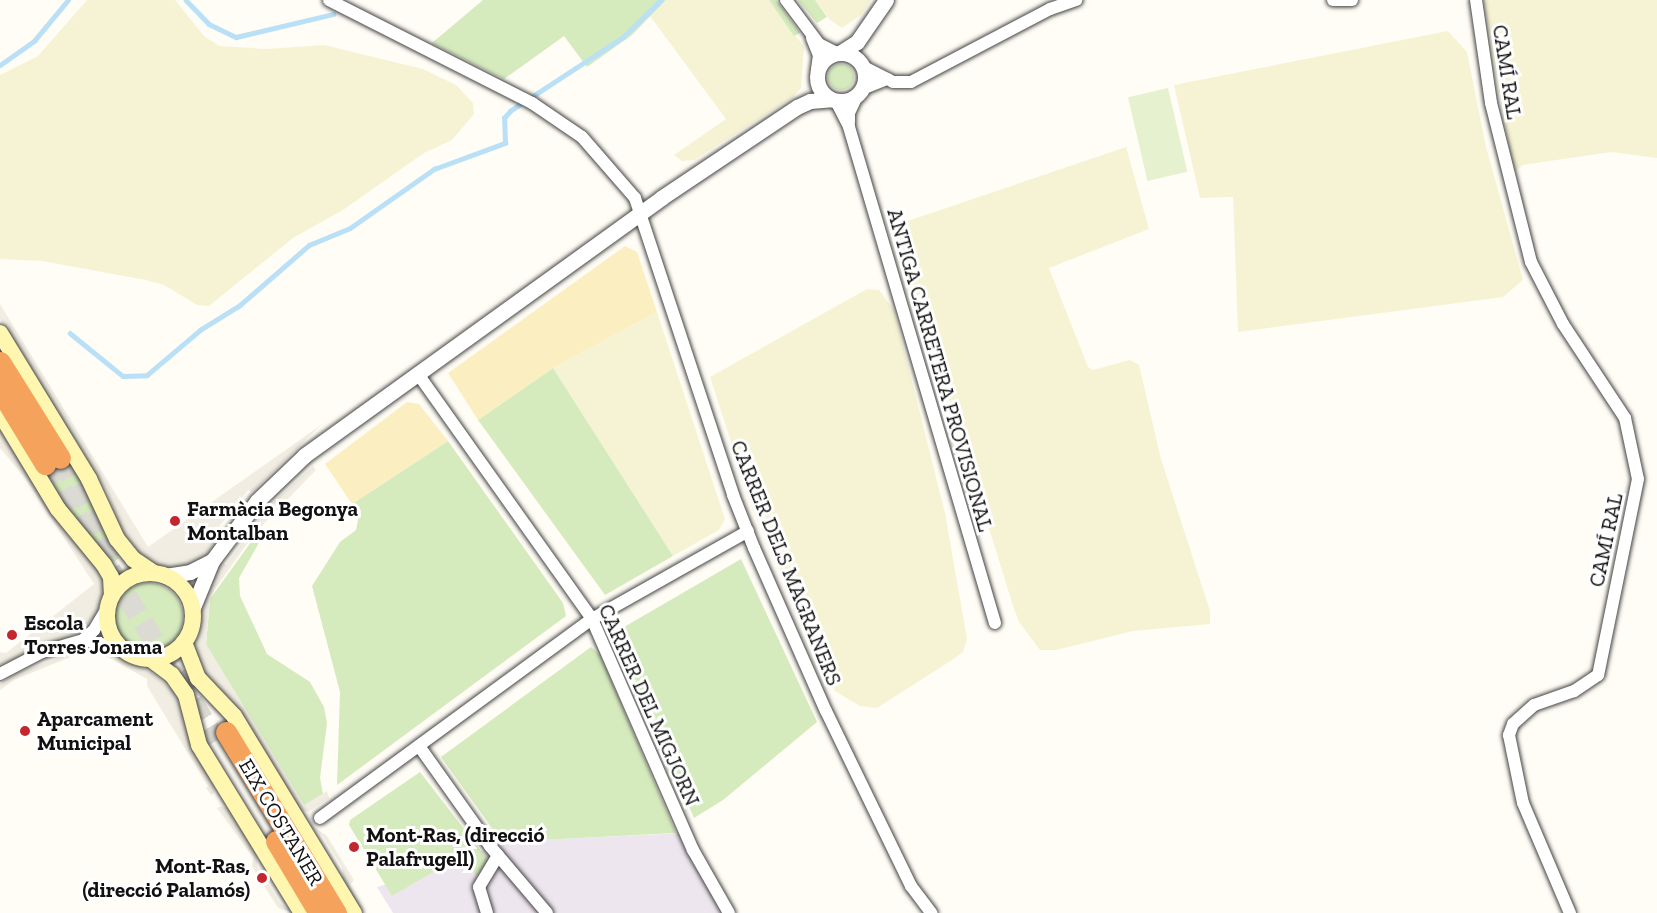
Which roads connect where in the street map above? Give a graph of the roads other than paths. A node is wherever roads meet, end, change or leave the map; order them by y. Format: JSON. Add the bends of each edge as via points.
{"nodes":[{"id":1,"x":329,"y":0,"type":"edge"},
{"id":2,"x":786,"y":0,"type":"edge"},
{"id":3,"x":886,"y":0,"type":"edge"},
{"id":4,"x":1333,"y":0,"type":"edge"},
{"id":5,"x":1352,"y":0,"type":"edge"},
{"id":6,"x":1476,"y":0,"type":"edge"},
{"id":7,"x":1067,"y":1,"type":"edge"},
{"id":8,"x":869,"y":27,"type":"junction"},
{"id":9,"x":810,"y":34,"type":"junction"},
{"id":10,"x":839,"y":52,"type":"junction"},
{"id":11,"x":862,"y":64,"type":"junction"},
{"id":12,"x":817,"y":75,"type":"junction"},
{"id":13,"x":887,"y":79,"type":"junction"},
{"id":14,"x":860,"y":92,"type":"junction"},
{"id":15,"x":834,"y":100,"type":"junction"},
{"id":16,"x":796,"y":107,"type":"junction"},
{"id":17,"x":849,"y":126,"type":"junction"},
{"id":18,"x":639,"y":213,"type":"junction"},
{"id":19,"x":0,"y":333,"type":"edge"},
{"id":20,"x":0,"y":362,"type":"edge"},
{"id":21,"x":418,"y":374,"type":"junction"},
{"id":22,"x":0,"y":390,"type":"edge"},
{"id":23,"x":0,"y":413,"type":"edge"},
{"id":24,"x":748,"y":531,"type":"junction"},
{"id":25,"x":212,"y":561,"type":"junction"},
{"id":26,"x":159,"y":575,"type":"junction"},
{"id":27,"x":110,"y":601,"type":"junction"},
{"id":28,"x":192,"y":610,"type":"junction"},
{"id":29,"x":592,"y":619,"type":"junction"},
{"id":30,"x":995,"y":624,"type":"dead end"},
{"id":31,"x":83,"y":640,"type":"junction"},
{"id":32,"x":184,"y":642,"type":"junction"},
{"id":33,"x":121,"y":648,"type":"junction"},
{"id":34,"x":152,"y":660,"type":"junction"},
{"id":35,"x":0,"y":675,"type":"edge"},
{"id":36,"x":419,"y":746,"type":"junction"},
{"id":37,"x":320,"y":818,"type":"dead end"},
{"id":38,"x":498,"y":855,"type":"junction"},
{"id":39,"x":302,"y":913,"type":"edge"},
{"id":40,"x":319,"y":913,"type":"edge"},
{"id":41,"x":336,"y":913,"type":"edge"},
{"id":42,"x":354,"y":913,"type":"edge"},
{"id":43,"x":487,"y":913,"type":"edge"},
{"id":44,"x":547,"y":913,"type":"edge"},
{"id":45,"x":729,"y":913,"type":"edge"},
{"id":46,"x":931,"y":913,"type":"edge"},
{"id":47,"x":1570,"y":913,"type":"edge"}],
"edges":[{"from":1,"to":18,"type":"street","name":"CARRER DELS MAGRANERS","via":[[532,103],[582,137],[635,198]]},
{"from":2,"to":9,"type":"street"},
{"from":3,"to":8,"type":"street"},
{"from":4,"to":5,"type":"street"},
{"from":6,"to":47,"type":"street","name":"CAMÍ RAL","via":[[1491,103],[1531,262],[1563,324],[1625,418],[1638,479],[1598,675],[1575,691],[1534,705],[1513,724],[1509,735],[1523,803]]},
{"from":7,"to":13,"type":"street","via":[[911,82]]},
{"from":8,"to":10,"type":"street","via":[[851,48]]},
{"from":8,"to":11,"type":"street"},
{"from":9,"to":10,"type":"street"},
{"from":9,"to":12,"type":"street","via":[[819,56]]},
{"from":10,"to":11,"type":"street"},
{"from":10,"to":12,"type":"street","via":[[825,59]]},
{"from":11,"to":13,"type":"street"},
{"from":11,"to":14,"type":"street"},
{"from":12,"to":15,"type":"street","via":[[821,91]]},
{"from":12,"to":16,"type":"street"},
{"from":13,"to":14,"type":"street"},
{"from":14,"to":15,"type":"street"},
{"from":14,"to":17,"type":"street","via":[[849,113]]},
{"from":15,"to":16,"type":"street","via":[[810,101]]},
{"from":15,"to":17,"type":"street","name":"ANTIGA CARRETERA PROVISIONAL"},
{"from":16,"to":18,"type":"street"},
{"from":17,"to":30,"type":"street","name":"ANTIGA CARRETERA PROVISIONAL"},
{"from":18,"to":21,"type":"street"},
{"from":18,"to":24,"type":"street","name":"CARRER DELS MAGRANERS"},
{"from":19,"to":26,"type":"main road","via":[[89,479],[117,539],[133,559]]},
{"from":20,"to":22,"type":"highway","via":[[53,461]]},
{"from":21,"to":25,"type":"street","via":[[284,474],[257,501]]},
{"from":21,"to":29,"type":"street","name":"CARRER DEL MIGJORN"},
{"from":23,"to":27,"type":"main road","via":[[58,509],[108,571]]},
{"from":24,"to":29,"type":"street"},
{"from":24,"to":46,"type":"street","name":"CARRER DELS MAGRANERS","via":[[826,711],[911,886]]},
{"from":25,"to":26,"type":"street","via":[[190,572]]},
{"from":25,"to":28,"type":"street"},
{"from":26,"to":27,"type":"main road","via":[[130,578]]},
{"from":26,"to":28,"type":"main road","via":[[183,589]]},
{"from":27,"to":31,"type":"street","via":[[94,630]]},
{"from":27,"to":33,"type":"main road","via":[[110,633]]},
{"from":28,"to":32,"type":"main road"},
{"from":29,"to":36,"type":"street"},
{"from":29,"to":45,"type":"street","name":"CARRER DEL MIGJORN","via":[[693,850]]},
{"from":31,"to":33,"type":"street"},
{"from":31,"to":35,"type":"street","via":[[42,652]]},
{"from":32,"to":34,"type":"main road","via":[[170,655]]},
{"from":32,"to":42,"type":"main road","via":[[198,678],[234,716]]},
{"from":33,"to":34,"type":"main road","via":[[135,657]]},
{"from":34,"to":39,"type":"main road","via":[[172,675],[186,695],[200,745]]},
{"from":36,"to":37,"type":"street"},
{"from":36,"to":38,"type":"street"},
{"from":38,"to":43,"type":"street","via":[[479,887]]},
{"from":38,"to":44,"type":"street"},
{"from":40,"to":41,"type":"highway","name":"EIX COSTANER","via":[[221,736]]}]}
